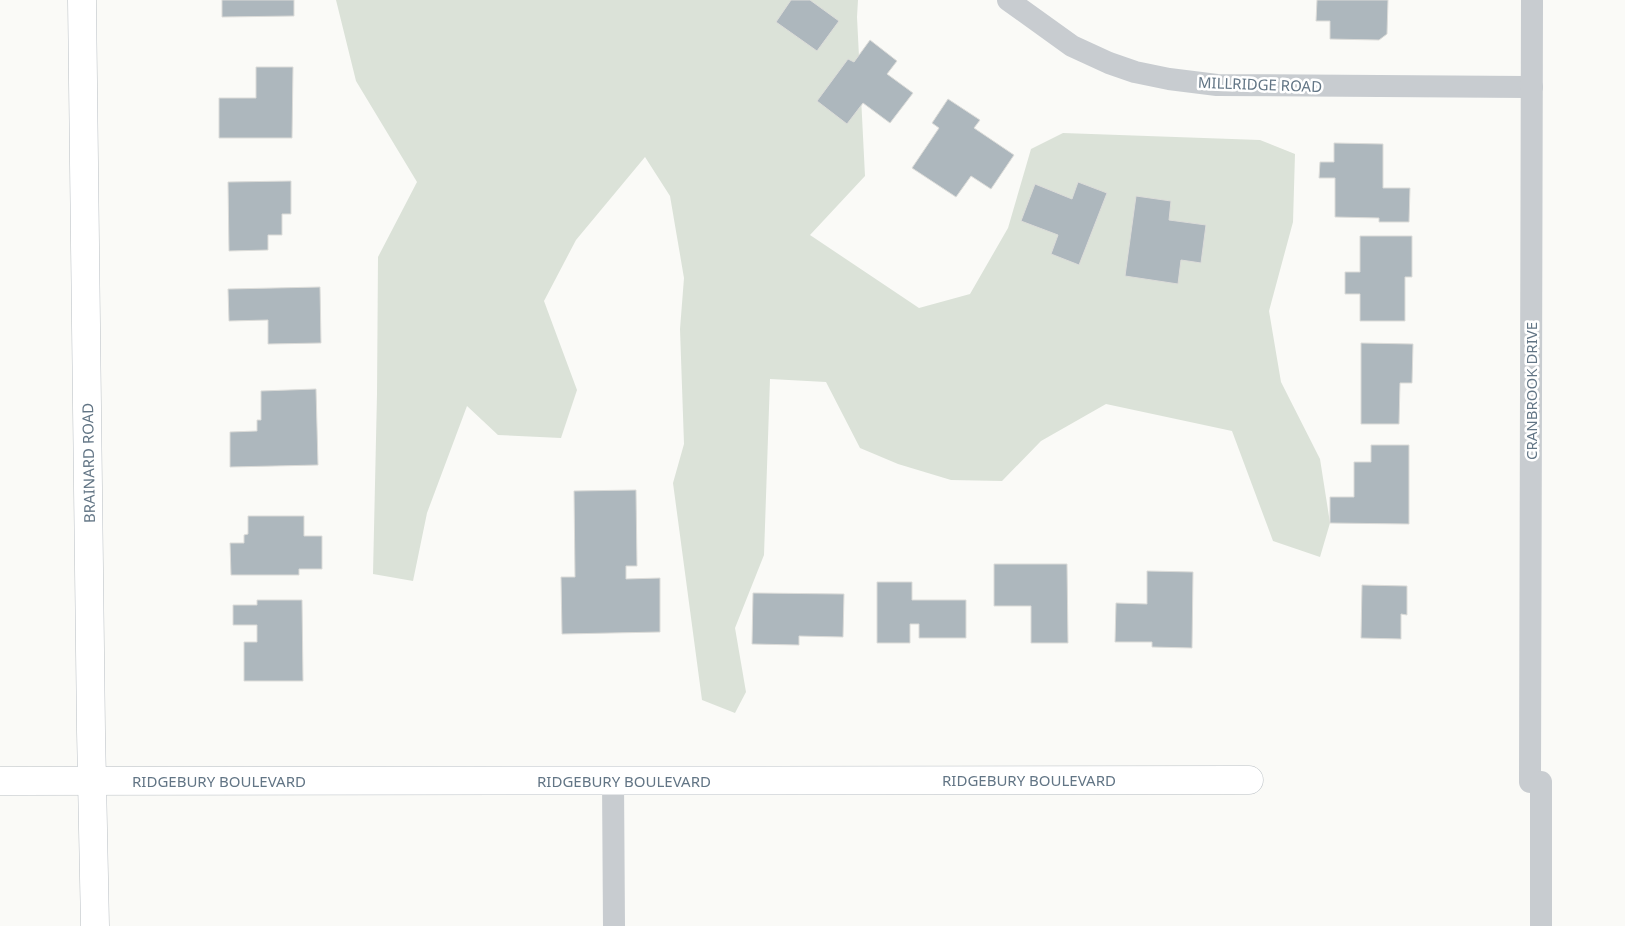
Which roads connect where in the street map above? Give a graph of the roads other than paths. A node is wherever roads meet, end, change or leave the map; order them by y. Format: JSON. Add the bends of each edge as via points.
{"nodes":[{"id":1,"x":82,"y":0,"type":"edge"},
{"id":2,"x":1008,"y":0,"type":"edge"},
{"id":3,"x":1532,"y":0,"type":"edge"},
{"id":4,"x":1532,"y":86,"type":"junction"},
{"id":5,"x":1249,"y":780,"type":"dead end"},
{"id":6,"x":0,"y":781,"type":"edge"},
{"id":7,"x":92,"y":781,"type":"junction"},
{"id":8,"x":613,"y":781,"type":"junction"},
{"id":9,"x":95,"y":926,"type":"edge"},
{"id":10,"x":614,"y":926,"type":"edge"},
{"id":11,"x":1541,"y":926,"type":"edge"}],
"edges":[{"from":1,"to":7,"type":"street","name":"BRAINARD ROAD"},
{"from":2,"to":4,"type":"street","name":"MILLRIDGE ROAD","via":[[1072,46],[1135,72],[1169,79],[1217,85]]},
{"from":3,"to":4,"type":"street","name":"CRANBROOK DRIVE"},
{"from":4,"to":11,"type":"street","name":"CRANBROOK DRIVE","via":[[1536,782]]},
{"from":5,"to":8,"type":"street","name":"RIDGEBURY BOULEVARD"},
{"from":6,"to":7,"type":"street","name":"RIDGEBURY BOULEVARD"},
{"from":7,"to":8,"type":"street","name":"RIDGEBURY BOULEVARD"},
{"from":7,"to":9,"type":"street","name":"BRAINARD ROAD"},
{"from":8,"to":10,"type":"street"}]}
